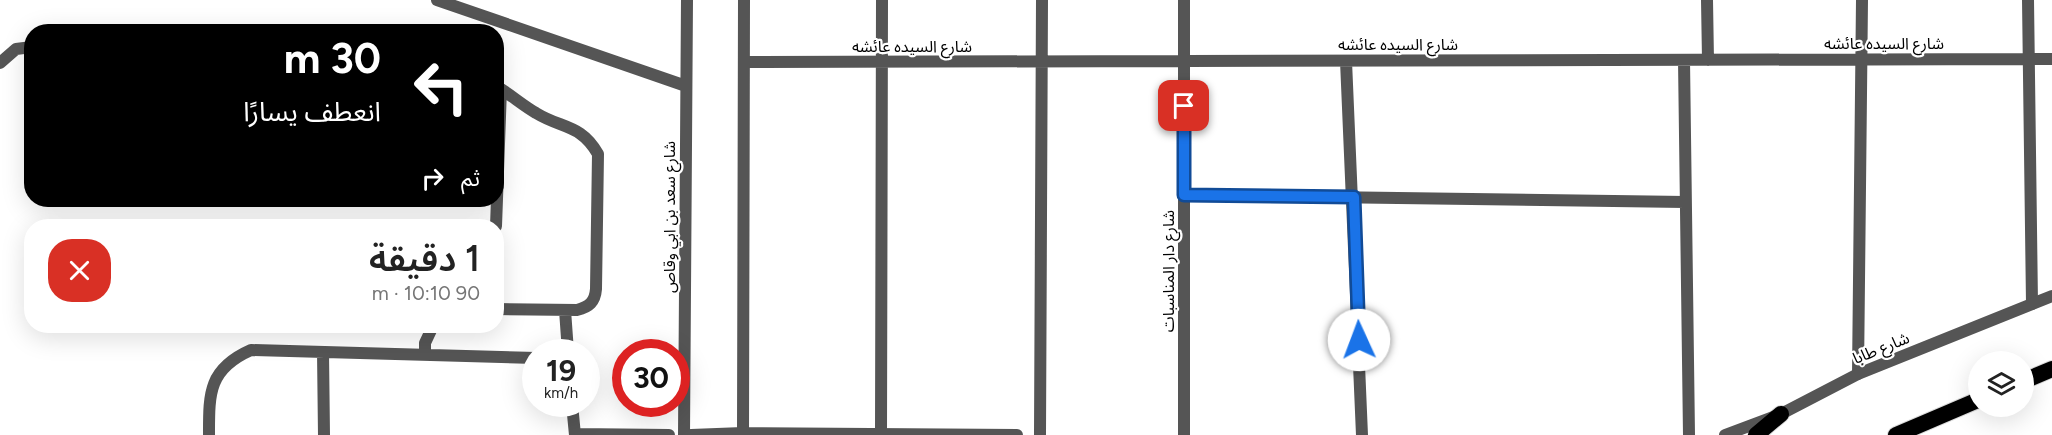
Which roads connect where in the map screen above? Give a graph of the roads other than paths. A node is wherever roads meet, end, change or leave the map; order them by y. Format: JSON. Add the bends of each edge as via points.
{"nodes":[{"id":1,"x":437,"y":0,"type":"edge"},
{"id":2,"x":687,"y":0,"type":"edge"},
{"id":3,"x":744,"y":0,"type":"edge"},
{"id":4,"x":882,"y":0,"type":"edge"},
{"id":5,"x":1042,"y":0,"type":"edge"},
{"id":6,"x":1184,"y":0,"type":"edge"},
{"id":7,"x":1707,"y":0,"type":"edge"},
{"id":8,"x":1862,"y":0,"type":"edge"},
{"id":9,"x":2028,"y":0,"type":"edge"},
{"id":10,"x":24,"y":48,"type":"edge"},
{"id":11,"x":1862,"y":59,"type":"junction"},
{"id":12,"x":2029,"y":59,"type":"junction"},
{"id":13,"x":2052,"y":59,"type":"edge"},
{"id":14,"x":1684,"y":60,"type":"junction"},
{"id":15,"x":1708,"y":60,"type":"junction"},
{"id":16,"x":1184,"y":61,"type":"junction"},
{"id":17,"x":1346,"y":61,"type":"junction"},
{"id":18,"x":882,"y":62,"type":"junction"},
{"id":19,"x":1042,"y":62,"type":"junction"},
{"id":20,"x":0,"y":63,"type":"edge"},
{"id":21,"x":744,"y":63,"type":"junction"},
{"id":22,"x":686,"y":86,"type":"junction"},
{"id":23,"x":504,"y":91,"type":"edge"},
{"id":24,"x":1184,"y":195,"type":"junction"},
{"id":25,"x":1354,"y":197,"type":"junction"},
{"id":26,"x":1685,"y":202,"type":"junction"},
{"id":27,"x":2052,"y":296,"type":"edge"},
{"id":28,"x":2032,"y":304,"type":"junction"},
{"id":29,"x":504,"y":309,"type":"edge"},
{"id":30,"x":565,"y":310,"type":"junction"},
{"id":31,"x":430,"y":333,"type":"edge"},
{"id":32,"x":567,"y":339,"type":"edge"},
{"id":33,"x":323,"y":352,"type":"junction"},
{"id":34,"x":425,"y":355,"type":"junction"},
{"id":35,"x":522,"y":358,"type":"edge"},
{"id":36,"x":2052,"y":369,"type":"edge"},
{"id":37,"x":1858,"y":374,"type":"junction"},
{"id":38,"x":2034,"y":377,"type":"edge"},
{"id":39,"x":1968,"y":404,"type":"edge"},
{"id":40,"x":1781,"y":414,"type":"junction"},
{"id":41,"x":573,"y":417,"type":"edge"},
{"id":42,"x":575,"y":434,"type":"edge"},
{"id":43,"x":743,"y":434,"type":"edge"},
{"id":44,"x":881,"y":434,"type":"edge"},
{"id":45,"x":209,"y":435,"type":"edge"},
{"id":46,"x":324,"y":435,"type":"edge"},
{"id":47,"x":669,"y":435,"type":"edge"},
{"id":48,"x":684,"y":435,"type":"edge"},
{"id":49,"x":690,"y":435,"type":"edge"},
{"id":50,"x":1017,"y":435,"type":"edge"},
{"id":51,"x":1040,"y":435,"type":"edge"},
{"id":52,"x":1184,"y":435,"type":"edge"},
{"id":53,"x":1362,"y":435,"type":"edge"},
{"id":54,"x":1689,"y":435,"type":"edge"},
{"id":55,"x":1725,"y":435,"type":"edge"},
{"id":56,"x":1756,"y":435,"type":"edge"},
{"id":57,"x":1896,"y":435,"type":"edge"}],
"edges":[{"from":1,"to":22,"type":"street"},
{"from":2,"to":22,"type":"street","name":"شارع سعد بن ابي وقاص"},
{"from":3,"to":21,"type":"street"},
{"from":4,"to":18,"type":"street"},
{"from":5,"to":19,"type":"street"},
{"from":6,"to":16,"type":"street","name":"شارع دار المناسبات"},
{"from":7,"to":15,"type":"street"},
{"from":8,"to":11,"type":"street"},
{"from":9,"to":12,"type":"street"},
{"from":10,"to":20,"type":"street","via":[[16,49]]},
{"from":11,"to":12,"type":"street","name":"شارع السيده عائشه"},
{"from":11,"to":15,"type":"street","name":"شارع السيده عائشه"},
{"from":11,"to":37,"type":"street"},
{"from":12,"to":13,"type":"street","name":"شارع السيده عائشه"},
{"from":12,"to":28,"type":"street"},
{"from":14,"to":15,"type":"street","name":"شارع السيده عائشه"},
{"from":14,"to":17,"type":"street","name":"شارع السيده عائشه"},
{"from":14,"to":26,"type":"street"},
{"from":16,"to":17,"type":"street","name":"شارع السيده عائشه"},
{"from":16,"to":19,"type":"street","name":"شارع السيده عائشه"},
{"from":16,"to":24,"type":"street","name":"شارع دار المناسبات"},
{"from":17,"to":25,"type":"street"},
{"from":18,"to":19,"type":"street","name":"شارع السيده عائشه"},
{"from":18,"to":21,"type":"street","name":"شارع السيده عائشه"},
{"from":18,"to":44,"type":"street"},
{"from":19,"to":51,"type":"street"},
{"from":21,"to":43,"type":"street"},
{"from":22,"to":48,"type":"street","name":"شارع سعد بن ابي وقاص"},
{"from":23,"to":30,"type":"street","via":[[536,114],[578,131],[598,154],[595,297],[585,308]]},
{"from":24,"to":25,"type":"street"},
{"from":24,"to":52,"type":"street","name":"شارع دار المناسبات"},
{"from":25,"to":26,"type":"street"},
{"from":25,"to":53,"type":"street"},
{"from":26,"to":54,"type":"street"},
{"from":27,"to":28,"type":"street","name":"شارع طابا"},
{"from":28,"to":37,"type":"street","name":"شارع طابا"},
{"from":29,"to":30,"type":"street"},
{"from":30,"to":32,"type":"street"},
{"from":31,"to":34,"type":"street"},
{"from":33,"to":34,"type":"street"},
{"from":33,"to":45,"type":"street","via":[[251,351],[226,364],[211,388]]},
{"from":33,"to":46,"type":"street"},
{"from":34,"to":35,"type":"street"},
{"from":36,"to":38,"type":"highway"},
{"from":37,"to":40,"type":"street","name":"شارع طابا"},
{"from":39,"to":57,"type":"highway"},
{"from":40,"to":55,"type":"street","name":"شارع طابا"},
{"from":40,"to":56,"type":"highway"},
{"from":41,"to":42,"type":"street"},
{"from":42,"to":47,"type":"street"},
{"from":43,"to":44,"type":"street"},
{"from":43,"to":49,"type":"street"},
{"from":44,"to":50,"type":"street"}]}
